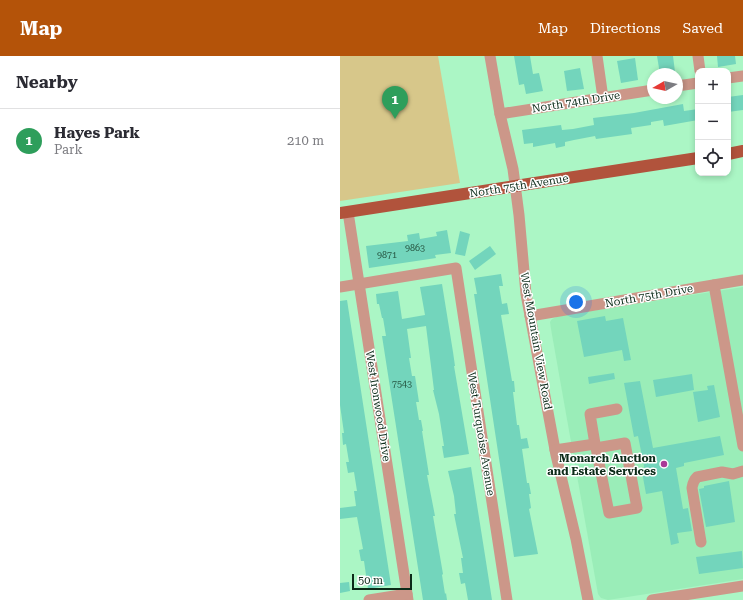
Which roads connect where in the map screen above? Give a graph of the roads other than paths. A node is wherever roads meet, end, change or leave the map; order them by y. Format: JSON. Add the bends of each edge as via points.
{"nodes":[{"id":1,"x":490,"y":56,"type":"edge"},
{"id":2,"x":597,"y":56,"type":"edge"},
{"id":3,"x":698,"y":56,"type":"edge"},
{"id":4,"x":700,"y":68,"type":"edge"},
{"id":5,"x":743,"y":76,"type":"edge"},
{"id":6,"x":731,"y":78,"type":"edge"},
{"id":7,"x":695,"y":83,"type":"edge"},
{"id":8,"x":683,"y":85,"type":"edge"},
{"id":9,"x":647,"y":91,"type":"edge"},
{"id":10,"x":603,"y":98,"type":"junction"},
{"id":11,"x":500,"y":114,"type":"junction"},
{"id":12,"x":743,"y":151,"type":"edge"},
{"id":13,"x":731,"y":153,"type":"edge"},
{"id":14,"x":695,"y":158,"type":"edge"},
{"id":15,"x":515,"y":187,"type":"junction"},
{"id":16,"x":344,"y":213,"type":"edge"},
{"id":17,"x":743,"y":280,"type":"edge"},
{"id":18,"x":359,"y":284,"type":"junction"},
{"id":19,"x":714,"y":285,"type":"junction"},
{"id":20,"x":340,"y":287,"type":"edge"},
{"id":21,"x":530,"y":316,"type":"junction"},
{"id":22,"x":617,"y":409,"type":"dead end"},
{"id":23,"x":595,"y":446,"type":"junction"},
{"id":24,"x":743,"y":446,"type":"edge"},
{"id":25,"x":555,"y":450,"type":"junction"},
{"id":26,"x":743,"y":471,"type":"edge"},
{"id":27,"x":701,"y":542,"type":"dead end"},
{"id":28,"x":743,"y":586,"type":"edge"},
{"id":29,"x":407,"y":597,"type":"edge"},
{"id":30,"x":369,"y":600,"type":"edge"},
{"id":31,"x":507,"y":600,"type":"edge"},
{"id":32,"x":588,"y":600,"type":"edge"},
{"id":33,"x":652,"y":600,"type":"edge"}],
"edges":[{"from":1,"to":11,"type":"street","name":"West Mountain View Road"},
{"from":2,"to":10,"type":"street"},
{"from":3,"to":4,"type":"street"},
{"from":5,"to":6,"type":"street"},
{"from":7,"to":8,"type":"street"},
{"from":9,"to":10,"type":"street","name":"North 74th Drive"},
{"from":10,"to":11,"type":"street","name":"North 74th Drive"},
{"from":11,"to":15,"type":"street","name":"West Mountain View Road"},
{"from":12,"to":13,"type":"main road"},
{"from":14,"to":15,"type":"main road","name":"North 75th Avenue"},
{"from":15,"to":16,"type":"main road","name":"North 75th Avenue"},
{"from":15,"to":21,"type":"street","name":"West Mountain View Road"},
{"from":16,"to":18,"type":"street","name":"West Ironwood Drive"},
{"from":17,"to":19,"type":"street","name":"North 75th Drive"},
{"from":18,"to":20,"type":"street"},
{"from":18,"to":29,"type":"street","name":"West Ironwood Drive"},
{"from":18,"to":31,"type":"street","name":"West Turquoise Avenue","via":[[456,268]]},
{"from":19,"to":21,"type":"street","name":"North 75th Drive"},
{"from":19,"to":24,"type":"street"},
{"from":21,"to":25,"type":"street","name":"West Mountain View Road"},
{"from":22,"to":23,"type":"street","via":[[590,414]]},
{"from":23,"to":23,"type":"street","via":[[608,513],[637,508],[625,443]]},
{"from":23,"to":25,"type":"street"},
{"from":25,"to":32,"type":"street","name":"West Mountain View Road"},
{"from":26,"to":27,"type":"street","via":[[697,477],[693,483]]},
{"from":28,"to":33,"type":"street"},
{"from":29,"to":30,"type":"street"}]}
